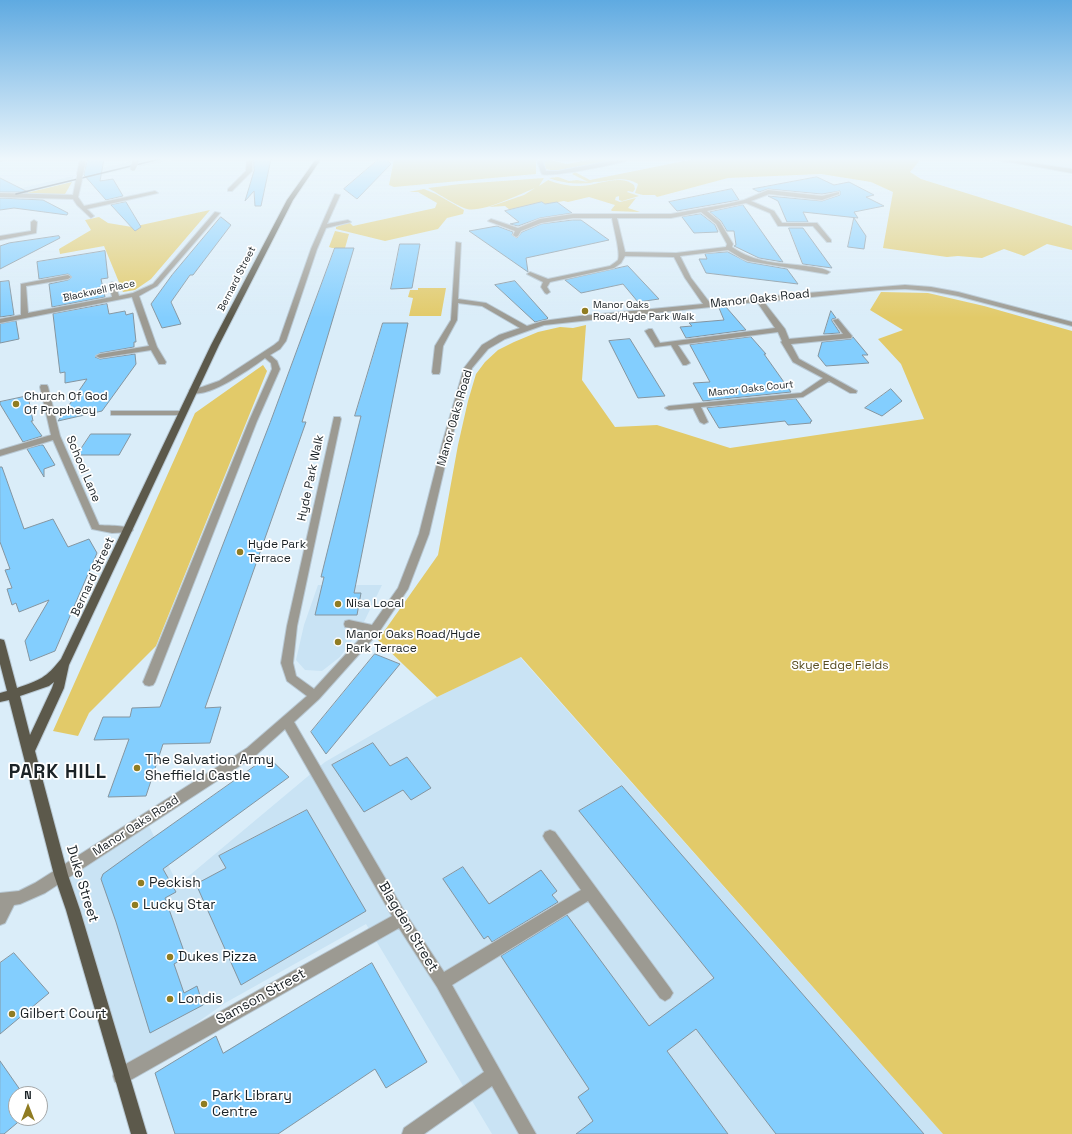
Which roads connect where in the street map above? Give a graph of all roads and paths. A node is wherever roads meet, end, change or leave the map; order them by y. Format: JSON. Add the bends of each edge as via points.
{"nodes":[{"id":1,"x":87,"y":212,"type":"edge"},
{"id":2,"x":283,"y":212,"type":"edge"},
{"id":3,"x":329,"y":212,"type":"edge"},
{"id":4,"x":698,"y":212,"type":"edge"},
{"id":5,"x":705,"y":212,"type":"edge"},
{"id":6,"x":772,"y":212,"type":"edge"},
{"id":7,"x":217,"y":213,"type":"dead end"},
{"id":8,"x":614,"y":215,"type":"junction"},
{"id":9,"x":91,"y":216,"type":"dead end"},
{"id":10,"x":491,"y":221,"type":"dead end"},
{"id":11,"x":34,"y":222,"type":"dead end"},
{"id":12,"x":348,"y":222,"type":"dead end"},
{"id":13,"x":323,"y":226,"type":"junction"},
{"id":14,"x":0,"y":238,"type":"edge"},
{"id":15,"x":829,"y":241,"type":"dead end"},
{"id":16,"x":458,"y":243,"type":"dead end"},
{"id":17,"x":729,"y":248,"type":"junction"},
{"id":18,"x":622,"y":254,"type":"junction"},
{"id":19,"x":676,"y":255,"type":"junction"},
{"id":20,"x":827,"y":272,"type":"dead end"},
{"id":21,"x":530,"y":274,"type":"dead end"},
{"id":22,"x":68,"y":277,"type":"dead end"},
{"id":23,"x":547,"y":281,"type":"junction"},
{"id":24,"x":112,"y":284,"type":"dead end"},
{"id":25,"x":547,"y":292,"type":"dead end"},
{"id":26,"x":135,"y":295,"type":"junction"},
{"id":27,"x":116,"y":299,"type":"junction"},
{"id":28,"x":758,"y":299,"type":"junction"},
{"id":29,"x":455,"y":301,"type":"junction"},
{"id":30,"x":708,"y":304,"type":"junction"},
{"id":31,"x":25,"y":316,"type":"junction"},
{"id":32,"x":836,"y":320,"type":"dead end"},
{"id":33,"x":0,"y":321,"type":"edge"},
{"id":34,"x":1072,"y":324,"type":"edge"},
{"id":35,"x":525,"y":328,"type":"junction"},
{"id":36,"x":780,"y":329,"type":"junction"},
{"id":37,"x":649,"y":331,"type":"dead end"},
{"id":38,"x":785,"y":342,"type":"junction"},
{"id":39,"x":674,"y":344,"type":"junction"},
{"id":40,"x":153,"y":347,"type":"junction"},
{"id":41,"x":265,"y":355,"type":"junction"},
{"id":42,"x":100,"y":356,"type":"dead end"},
{"id":43,"x":162,"y":362,"type":"dead end"},
{"id":44,"x":686,"y":363,"type":"dead end"},
{"id":45,"x":436,"y":372,"type":"dead end"},
{"id":46,"x":828,"y":378,"type":"junction"},
{"id":47,"x":44,"y":387,"type":"dead end"},
{"id":48,"x":193,"y":391,"type":"junction"},
{"id":49,"x":852,"y":391,"type":"dead end"},
{"id":50,"x":696,"y":405,"type":"junction"},
{"id":51,"x":670,"y":408,"type":"dead end"},
{"id":52,"x":114,"y":413,"type":"dead end"},
{"id":53,"x":182,"y":413,"type":"junction"},
{"id":54,"x":337,"y":419,"type":"dead end"},
{"id":55,"x":704,"y":422,"type":"dead end"},
{"id":56,"x":56,"y":436,"type":"junction"},
{"id":57,"x":0,"y":453,"type":"edge"},
{"id":58,"x":128,"y":530,"type":"junction"},
{"id":59,"x":349,"y":624,"type":"dead end"},
{"id":60,"x":375,"y":629,"type":"junction"},
{"id":61,"x":0,"y":643,"type":"edge"},
{"id":62,"x":66,"y":661,"type":"junction"},
{"id":63,"x":149,"y":682,"type":"dead end"},
{"id":64,"x":13,"y":694,"type":"junction"},
{"id":65,"x":315,"y":696,"type":"junction"},
{"id":66,"x":0,"y":698,"type":"edge"},
{"id":67,"x":287,"y":721,"type":"junction"},
{"id":68,"x":29,"y":750,"type":"junction"},
{"id":69,"x":550,"y":836,"type":"dead end"},
{"id":70,"x":61,"y":875,"type":"junction"},
{"id":71,"x":590,"y":892,"type":"junction"},
{"id":72,"x":5,"y":900,"type":"edge"},
{"id":73,"x":0,"y":918,"type":"edge"},
{"id":74,"x":402,"y":918,"type":"junction"},
{"id":75,"x":442,"y":982,"type":"junction"},
{"id":76,"x":666,"y":993,"type":"dead end"},
{"id":77,"x":493,"y":1075,"type":"junction"},
{"id":78,"x":121,"y":1076,"type":"junction"},
{"id":79,"x":139,"y":1134,"type":"edge"},
{"id":80,"x":410,"y":1134,"type":"edge"},
{"id":81,"x":528,"y":1134,"type":"edge"}],
"edges":[{"from":1,"to":9,"type":"street"},
{"from":2,"to":48,"type":"main road","name":"Bernard Street"},
{"from":3,"to":13,"type":"street"},
{"from":4,"to":8,"type":"street","via":[[671,216]]},
{"from":5,"to":17,"type":"street","via":[[718,222],[730,244]]},
{"from":6,"to":15,"type":"street","via":[[780,225],[815,224]]},
{"from":7,"to":26,"type":"street","name":"Blackwell Place","via":[[155,285]]},
{"from":8,"to":10,"type":"street","via":[[573,216],[547,220],[517,232]]},
{"from":8,"to":18,"type":"street"},
{"from":11,"to":14,"type":"street","via":[[34,232]]},
{"from":12,"to":13,"type":"street"},
{"from":13,"to":41,"type":"street","via":[[282,341],[277,348]]},
{"from":16,"to":29,"type":"street"},
{"from":17,"to":19,"type":"street"},
{"from":17,"to":20,"type":"street","via":[[747,258]]},
{"from":18,"to":19,"type":"street"},
{"from":18,"to":23,"type":"street","via":[[618,264],[612,267]]},
{"from":19,"to":30,"type":"street","via":[[688,278]]},
{"from":21,"to":23,"type":"street"},
{"from":22,"to":31,"type":"street","via":[[23,285]]},
{"from":23,"to":25,"type":"street","via":[[544,287]]},
{"from":24,"to":27,"type":"street"},
{"from":26,"to":27,"type":"street","name":"Blackwell Place"},
{"from":26,"to":40,"type":"street"},
{"from":27,"to":31,"type":"street","name":"Blackwell Place"},
{"from":28,"to":30,"type":"street","name":"Manor Oaks Road"},
{"from":28,"to":34,"type":"street","name":"Manor Oaks Road","via":[[879,288],[931,289],[981,299]]},
{"from":28,"to":36,"type":"street","name":"Manor Oaks Court"},
{"from":29,"to":35,"type":"street","via":[[484,304]]},
{"from":29,"to":45,"type":"street","via":[[454,320],[439,346]]},
{"from":30,"to":35,"type":"street","name":"Manor Oaks Road","via":[[580,318]]},
{"from":31,"to":33,"type":"street","name":"Blackwell Place"},
{"from":32,"to":38,"type":"street","via":[[848,336]]},
{"from":35,"to":60,"type":"street","name":"Manor Oaks Road","via":[[485,347],[468,368],[417,557],[403,590]]},
{"from":36,"to":38,"type":"street","name":"Manor Oaks Court"},
{"from":36,"to":39,"type":"street"},
{"from":37,"to":39,"type":"street","via":[[658,345]]},
{"from":38,"to":46,"type":"street","name":"Manor Oaks Court","via":[[796,360]]},
{"from":39,"to":44,"type":"street"},
{"from":40,"to":42,"type":"street"},
{"from":40,"to":43,"type":"street"},
{"from":41,"to":48,"type":"street","via":[[226,380],[203,390]]},
{"from":41,"to":63,"type":"street","via":[[273,360],[276,369]]},
{"from":46,"to":49,"type":"street","name":"Manor Oaks Court"},
{"from":46,"to":50,"type":"street","name":"Manor Oaks Court","via":[[803,394]]},
{"from":47,"to":56,"type":"street","name":"School Lane"},
{"from":48,"to":53,"type":"main road","name":"Bernard Street"},
{"from":50,"to":51,"type":"street","name":"Manor Oaks Court"},
{"from":50,"to":55,"type":"street","name":"Manor Oaks Court"},
{"from":52,"to":53,"type":"street"},
{"from":53,"to":58,"type":"main road","name":"Bernard Street"},
{"from":54,"to":65,"type":"street","name":"Hyde Park Walk","via":[[292,626],[287,663],[291,678]]},
{"from":56,"to":57,"type":"street"},
{"from":56,"to":58,"type":"street","name":"School Lane","via":[[95,527]]},
{"from":58,"to":62,"type":"main road","name":"Bernard Street"},
{"from":59,"to":60,"type":"street"},
{"from":60,"to":65,"type":"street","name":"Manor Oaks Road"},
{"from":61,"to":64,"type":"main road","name":"Duke Street"},
{"from":62,"to":64,"type":"main road","via":[[45,683]]},
{"from":62,"to":68,"type":"main road","via":[[58,688]]},
{"from":64,"to":66,"type":"main road"},
{"from":64,"to":68,"type":"main road","name":"Duke Street"},
{"from":65,"to":67,"type":"street","name":"Manor Oaks Road"},
{"from":67,"to":70,"type":"street","name":"Manor Oaks Road","via":[[251,752]]},
{"from":67,"to":74,"type":"street","name":"Blagden Street"},
{"from":68,"to":70,"type":"main road","name":"Duke Street"},
{"from":69,"to":71,"type":"street"},
{"from":70,"to":72,"type":"street","name":"Manor Oaks Road","via":[[40,888]]},
{"from":70,"to":78,"type":"main road","name":"Duke Street"},
{"from":71,"to":75,"type":"street"},
{"from":71,"to":76,"type":"street"},
{"from":72,"to":73,"type":"street"},
{"from":74,"to":75,"type":"street","name":"Blagden Street"},
{"from":74,"to":78,"type":"street","name":"Samson Street"},
{"from":75,"to":77,"type":"street","name":"Blagden Street"},
{"from":77,"to":80,"type":"street"},
{"from":77,"to":81,"type":"street","name":"Blagden Street"},
{"from":78,"to":79,"type":"main road","name":"Duke Street"}]}
